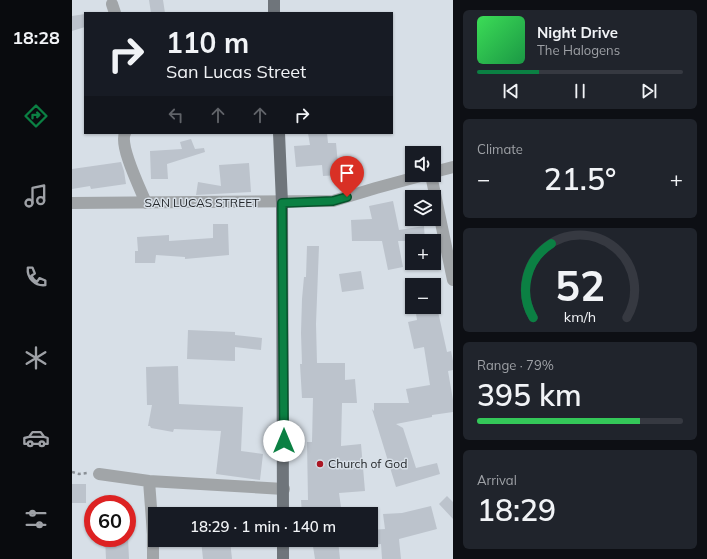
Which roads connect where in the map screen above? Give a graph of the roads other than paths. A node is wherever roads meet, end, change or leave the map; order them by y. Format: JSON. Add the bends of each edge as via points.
{"nodes":[{"id":1,"x":274,"y":0,"type":"edge"},
{"id":2,"x":274,"y":12,"type":"edge"},
{"id":3,"x":124,"y":134,"type":"edge"},
{"id":4,"x":279,"y":134,"type":"edge"},
{"id":5,"x":453,"y":167,"type":"edge"},
{"id":6,"x":441,"y":170,"type":"edge"},
{"id":7,"x":405,"y":180,"type":"edge"},
{"id":8,"x":432,"y":182,"type":"edge"},
{"id":9,"x":72,"y":203,"type":"edge"},
{"id":10,"x":146,"y":203,"type":"junction"},
{"id":11,"x":282,"y":203,"type":"junction"},
{"id":12,"x":453,"y":280,"type":"edge"},
{"id":13,"x":99,"y":474,"type":"dead end"},
{"id":14,"x":149,"y":481,"type":"junction"},
{"id":15,"x":284,"y":489,"type":"junction"},
{"id":16,"x":284,"y":507,"type":"edge"},
{"id":17,"x":283,"y":547,"type":"edge"},
{"id":18,"x":153,"y":559,"type":"edge"},
{"id":19,"x":283,"y":559,"type":"edge"}],
"edges":[{"from":1,"to":2,"type":"main road"},
{"from":3,"to":10,"type":"street","via":[[125,151]]},
{"from":4,"to":11,"type":"main road"},
{"from":5,"to":6,"type":"street"},
{"from":7,"to":11,"type":"street","name":"SAN LUCAS STREET","via":[[333,201]]},
{"from":8,"to":12,"type":"street"},
{"from":9,"to":10,"type":"street","name":"SAN LUCAS STREET"},
{"from":10,"to":11,"type":"street","name":"SAN LUCAS STREET"},
{"from":11,"to":15,"type":"main road"},
{"from":13,"to":14,"type":"street"},
{"from":14,"to":15,"type":"street"},
{"from":14,"to":18,"type":"street"},
{"from":15,"to":16,"type":"main road"},
{"from":17,"to":19,"type":"main road"}]}
